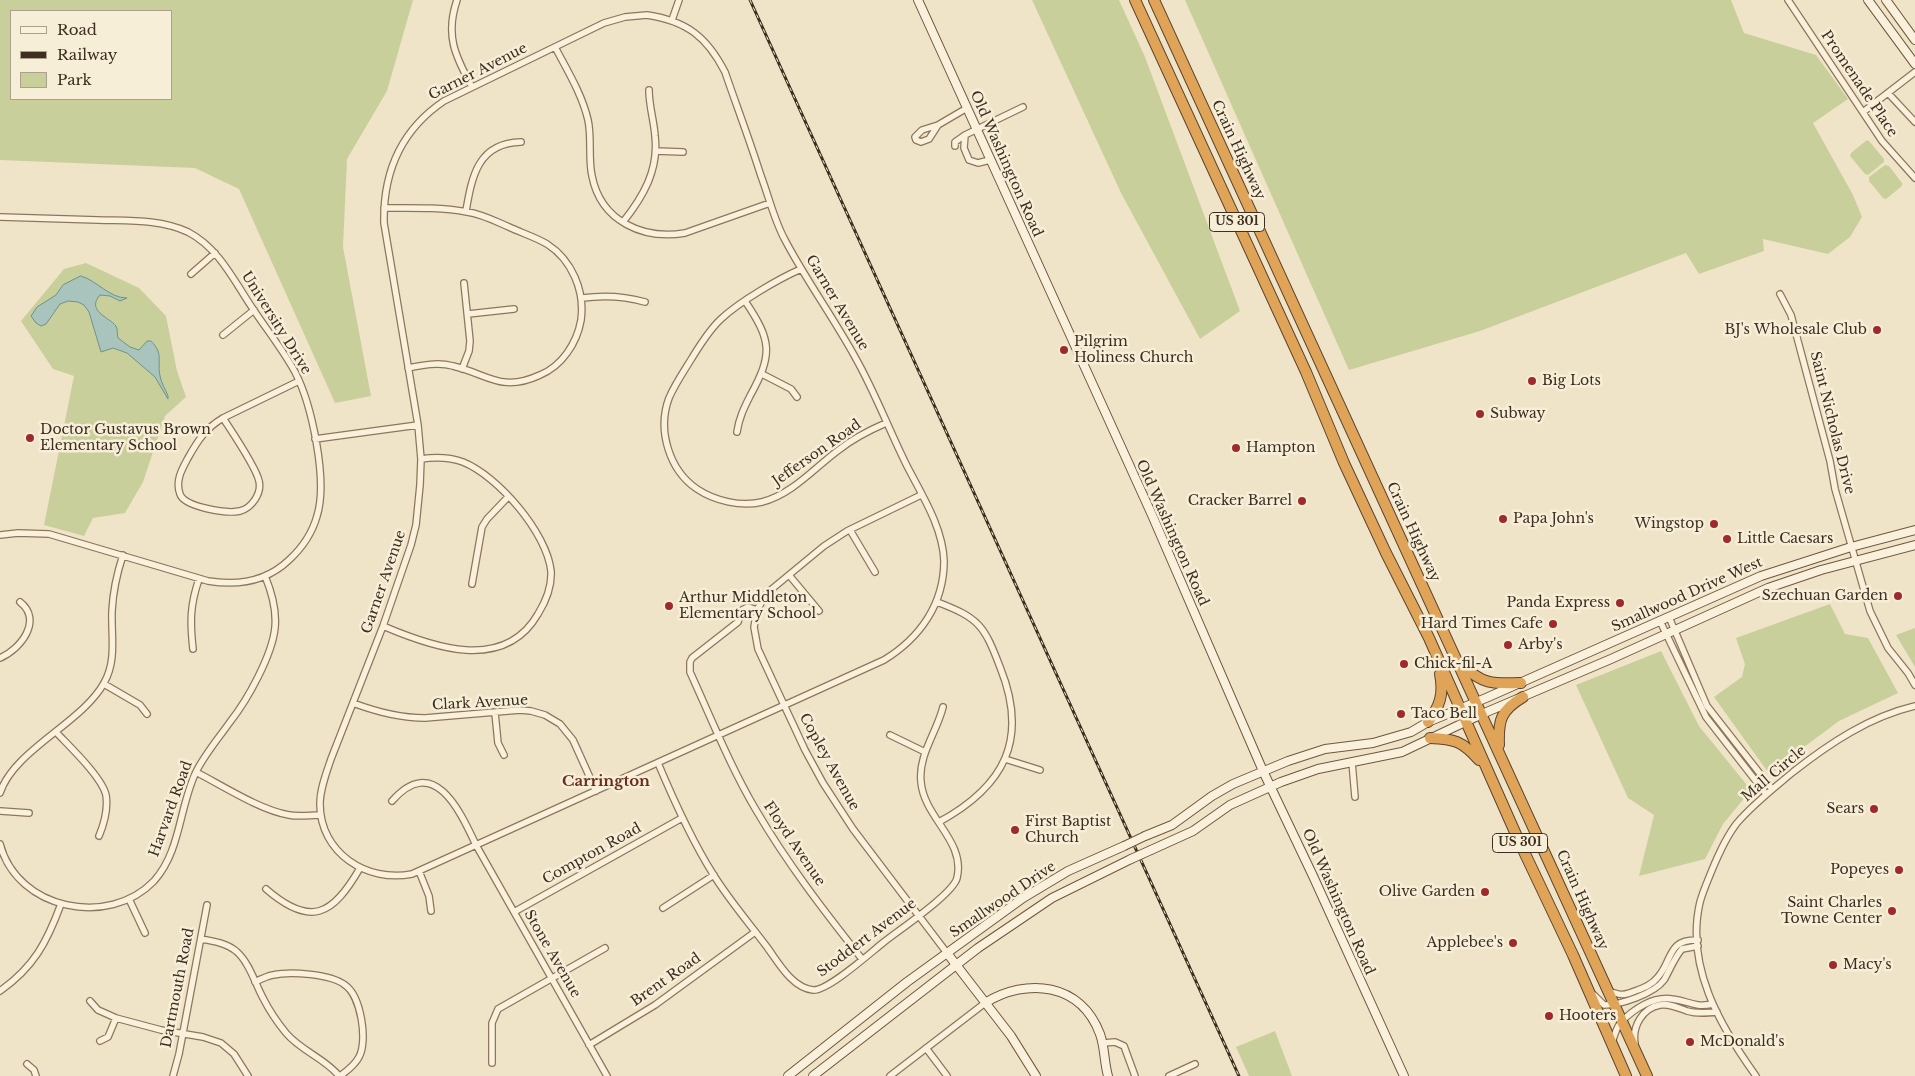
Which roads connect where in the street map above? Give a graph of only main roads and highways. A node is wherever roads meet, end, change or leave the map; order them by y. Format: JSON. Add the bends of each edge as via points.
{"nodes":[{"id":1,"x":918,"y":0,"type":"edge"},
{"id":2,"x":1135,"y":0,"type":"edge"},
{"id":3,"x":1868,"y":0,"type":"edge"},
{"id":4,"x":1886,"y":0,"type":"edge"},
{"id":5,"x":1155,"y":3,"type":"edge"},
{"id":6,"x":1140,"y":11,"type":"junction"},
{"id":7,"x":1915,"y":40,"type":"edge"},
{"id":8,"x":1915,"y":64,"type":"edge"},
{"id":9,"x":1252,"y":213,"type":"junction"},
{"id":10,"x":1236,"y":218,"type":"junction"},
{"id":11,"x":1915,"y":530,"type":"edge"},
{"id":12,"x":1915,"y":545,"type":"edge"},
{"id":13,"x":1435,"y":651,"type":"junction"},
{"id":14,"x":1458,"y":661,"type":"junction"},
{"id":15,"x":1521,"y":683,"type":"junction"},
{"id":16,"x":1523,"y":697,"type":"junction"},
{"id":17,"x":1476,"y":701,"type":"junction"},
{"id":18,"x":1459,"y":708,"type":"junction"},
{"id":19,"x":1482,"y":714,"type":"junction"},
{"id":20,"x":1428,"y":722,"type":"junction"},
{"id":21,"x":1465,"y":722,"type":"junction"},
{"id":22,"x":1430,"y":738,"type":"junction"},
{"id":23,"x":1499,"y":751,"type":"junction"},
{"id":24,"x":1486,"y":767,"type":"junction"},
{"id":25,"x":1263,"y":771,"type":"junction"},
{"id":26,"x":1271,"y":786,"type":"junction"},
{"id":27,"x":947,"y":953,"type":"junction"},
{"id":28,"x":955,"y":964,"type":"junction"},
{"id":29,"x":985,"y":1003,"type":"junction"},
{"id":30,"x":788,"y":1076,"type":"edge"},
{"id":31,"x":813,"y":1076,"type":"edge"},
{"id":32,"x":1036,"y":1076,"type":"edge"},
{"id":33,"x":1108,"y":1076,"type":"edge"},
{"id":34,"x":1404,"y":1076,"type":"edge"},
{"id":35,"x":1626,"y":1076,"type":"edge"},
{"id":36,"x":1647,"y":1076,"type":"edge"}],
"edges":[{"from":1,"to":25,"type":"main road","name":"Old Washington Road","via":[[1152,515]]},
{"from":2,"to":6,"type":"highway","number":"US 301"},
{"from":3,"to":8,"type":"main road"},
{"from":4,"to":7,"type":"main road"},
{"from":5,"to":6,"type":"highway"},
{"from":5,"to":9,"type":"highway","name":"Crain Highway","number":"US 301"},
{"from":6,"to":10,"type":"highway","number":"US 301"},
{"from":9,"to":10,"type":"highway"},
{"from":9,"to":14,"type":"highway","name":"Crain Highway","number":"US 301"},
{"from":10,"to":13,"type":"highway","number":"US 301","via":[[1377,535]]},
{"from":11,"to":15,"type":"main road","name":"Smallwood Drive West","via":[[1761,576]]},
{"from":12,"to":16,"type":"main road","name":"Smallwood Drive West","via":[[1792,579]]},
{"from":13,"to":18,"type":"highway","number":"US 301"},
{"from":13,"to":20,"type":"highway","via":[[1442,697]]},
{"from":14,"to":15,"type":"highway","via":[[1473,676],[1485,682]]},
{"from":14,"to":17,"type":"highway","name":"Crain Highway","number":"US 301"},
{"from":15,"to":17,"type":"main road","name":"Smallwood Drive West"},
{"from":16,"to":19,"type":"main road","name":"Smallwood Drive West"},
{"from":16,"to":23,"type":"highway","via":[[1503,714]]},
{"from":17,"to":18,"type":"main road","name":"Smallwood Drive"},
{"from":17,"to":19,"type":"highway","name":"Crain Highway","number":"US 301"},
{"from":18,"to":20,"type":"main road","name":"Smallwood Drive"},
{"from":18,"to":21,"type":"highway","number":"US 301"},
{"from":19,"to":21,"type":"main road","name":"Smallwood Drive"},
{"from":19,"to":23,"type":"highway","name":"Crain Highway","number":"US 301"},
{"from":20,"to":25,"type":"main road","name":"Smallwood Drive","via":[[1411,732],[1385,740],[1324,749]]},
{"from":21,"to":22,"type":"main road","name":"Smallwood Drive"},
{"from":21,"to":24,"type":"highway","number":"US 301"},
{"from":22,"to":24,"type":"highway","via":[[1458,742]]},
{"from":22,"to":26,"type":"main road","name":"Smallwood Drive","via":[[1402,752],[1318,769]]},
{"from":23,"to":36,"type":"highway","name":"Crain Highway","number":"US 301"},
{"from":24,"to":35,"type":"highway","number":"US 301"},
{"from":25,"to":26,"type":"main road","name":"Old Washington Road"},
{"from":25,"to":27,"type":"main road","name":"Smallwood Drive","bridge":true,"via":[[1212,796],[1172,825],[1068,871]]},
{"from":26,"to":28,"type":"main road","name":"Smallwood Drive","bridge":true,"via":[[1230,805],[1185,836],[1052,898]]},
{"from":26,"to":34,"type":"main road","name":"Old Washington Road"},
{"from":27,"to":28,"type":"main road","name":"Copley Avenue"},
{"from":27,"to":30,"type":"main road","name":"Smallwood Drive"},
{"from":28,"to":29,"type":"main road","name":"Copley Avenue"},
{"from":28,"to":31,"type":"main road","name":"Smallwood Drive"},
{"from":29,"to":32,"type":"main road","name":"Copley Avenue","via":[[1021,1049]]},
{"from":29,"to":33,"type":"main road","via":[[1021,988],[1042,987],[1063,993],[1089,1014],[1100,1034]]}]}
